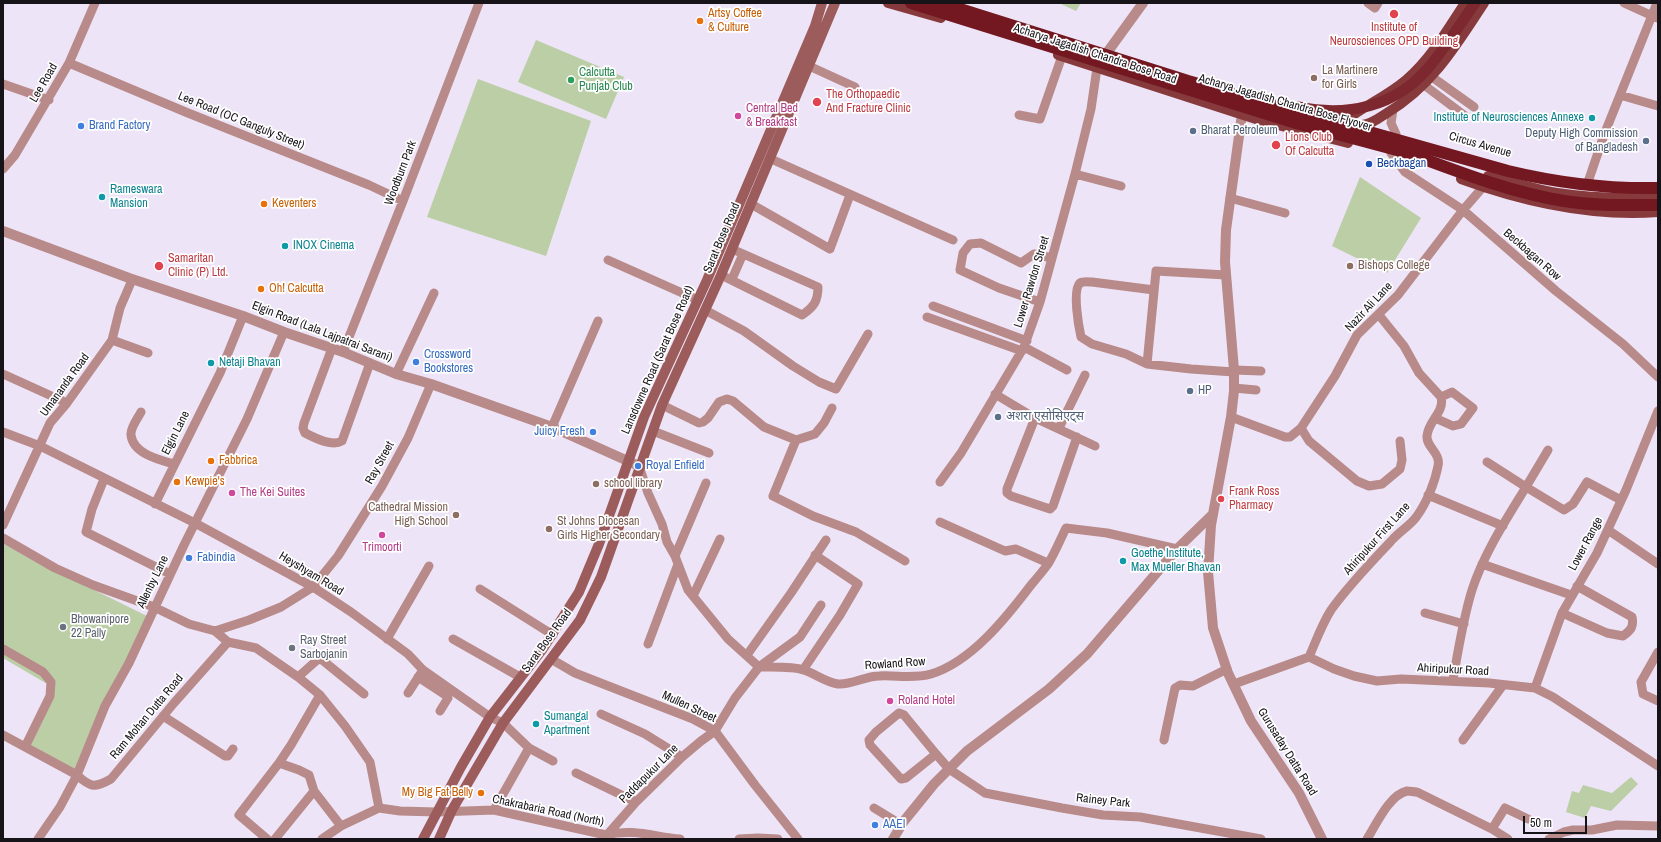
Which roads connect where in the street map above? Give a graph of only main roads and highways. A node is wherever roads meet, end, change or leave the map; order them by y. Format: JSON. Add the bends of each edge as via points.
{"nodes":[{"id":1,"x":822,"y":3,"type":"edge"},
{"id":2,"x":835,"y":3,"type":"edge"},
{"id":3,"x":888,"y":3,"type":"edge"},
{"id":4,"x":911,"y":3,"type":"edge"},
{"id":5,"x":941,"y":3,"type":"edge"},
{"id":6,"x":960,"y":3,"type":"edge"},
{"id":7,"x":1465,"y":3,"type":"edge"},
{"id":8,"x":1475,"y":3,"type":"edge"},
{"id":9,"x":1484,"y":3,"type":"edge"},
{"id":10,"x":1224,"y":90,"type":"junction"},
{"id":11,"x":1345,"y":121,"type":"junction"},
{"id":12,"x":1362,"y":125,"type":"junction"},
{"id":13,"x":1342,"y":141,"type":"junction"},
{"id":14,"x":1360,"y":146,"type":"junction"},
{"id":15,"x":1408,"y":153,"type":"junction"},
{"id":16,"x":1658,"y":183,"type":"edge"},
{"id":17,"x":1658,"y":188,"type":"edge"},
{"id":18,"x":1658,"y":197,"type":"edge"},
{"id":19,"x":1658,"y":205,"type":"edge"},
{"id":20,"x":1658,"y":212,"type":"edge"},
{"id":21,"x":423,"y":839,"type":"edge"},
{"id":22,"x":439,"y":839,"type":"edge"}],
"edges":[{"from":1,"to":21,"type":"main road","name":"Lansdowne Road (Sarat Bose Road)","via":[[800,62],[698,300],[644,417],[599,544],[579,592],[553,635],[490,717]]},
{"from":2,"to":22,"type":"main road","name":"Sarat Bose Road","via":[[721,275],[662,405],[601,577],[580,620],[502,723],[452,810]]},
{"from":3,"to":13,"type":"main road","name":"Acharya Jagadish Chandra Bose Road","via":[[1262,121]]},
{"from":4,"to":15,"type":"highway","name":"Acharya Jagadish Chandra Bose Flyover","bridge":true,"via":[[1296,123]]},
{"from":5,"to":10,"type":"highway","name":"Acharya Jagadish Chandra Bose Flyover","bridge":true},
{"from":6,"to":11,"type":"main road","name":"Acharya Jagadish Chandra Bose Road","via":[[1246,94]]},
{"from":7,"to":11,"type":"main road","via":[[1418,69],[1405,81]]},
{"from":8,"to":10,"type":"highway","bridge":true,"via":[[1425,72],[1398,93],[1367,107],[1319,111]]},
{"from":9,"to":12,"type":"main road","via":[[1432,77],[1405,102],[1373,122]]},
{"from":10,"to":17,"type":"highway","name":"Acharya Jagadish Chandra Bose Flyover","bridge":true,"via":[[1536,178],[1599,187]]},
{"from":11,"to":12,"type":"main road","name":"Circus Avenue"},
{"from":11,"to":13,"type":"main road"},
{"from":12,"to":14,"type":"main road"},
{"from":12,"to":16,"type":"main road","name":"Circus Avenue","via":[[1522,171],[1588,182]]},
{"from":13,"to":14,"type":"main road","name":"Acharya Jagadish Chandra Bose Road"},
{"from":14,"to":20,"type":"main road","via":[[1391,153],[1509,195],[1606,213]]},
{"from":15,"to":18,"type":"main road","name":"Acharya Jagadish Chandra Bose Flyover","via":[[1483,175],[1555,192],[1604,197]]},
{"from":15,"to":19,"type":"highway","via":[[1485,182],[1564,201],[1609,205]]}]}
